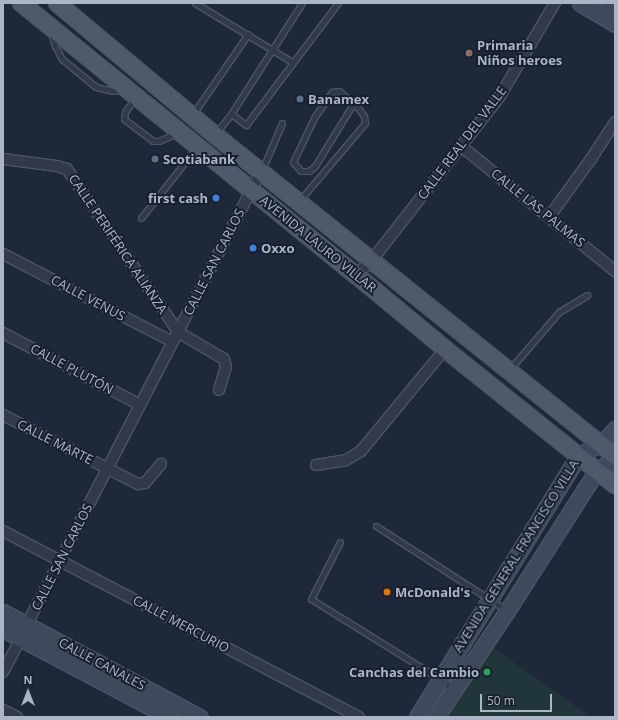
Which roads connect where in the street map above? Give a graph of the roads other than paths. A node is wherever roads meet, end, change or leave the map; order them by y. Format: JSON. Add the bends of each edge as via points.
{"nodes":[{"id":1,"x":21,"y":3,"type":"edge"},
{"id":2,"x":57,"y":3,"type":"edge"},
{"id":3,"x":195,"y":3,"type":"edge"},
{"id":4,"x":302,"y":3,"type":"edge"},
{"id":5,"x":338,"y":3,"type":"edge"},
{"id":6,"x":555,"y":3,"type":"edge"},
{"id":7,"x":580,"y":3,"type":"edge"},
{"id":8,"x":608,"y":3,"type":"edge"},
{"id":9,"x":615,"y":7,"type":"edge"},
{"id":10,"x":615,"y":24,"type":"edge"},
{"id":11,"x":50,"y":26,"type":"junction"},
{"id":12,"x":248,"y":34,"type":"junction"},
{"id":13,"x":107,"y":43,"type":"junction"},
{"id":14,"x":273,"y":50,"type":"junction"},
{"id":15,"x":91,"y":60,"type":"junction"},
{"id":16,"x":292,"y":62,"type":"junction"},
{"id":17,"x":131,"y":93,"type":"junction"},
{"id":18,"x":353,"y":104,"type":"junction"},
{"id":19,"x":231,"y":114,"type":"junction"},
{"id":20,"x":192,"y":115,"type":"junction"},
{"id":21,"x":282,"y":122,"type":"dead end"},
{"id":22,"x":615,"y":122,"type":"edge"},
{"id":23,"x":180,"y":131,"type":"junction"},
{"id":24,"x":215,"y":135,"type":"junction"},
{"id":25,"x":198,"y":146,"type":"junction"},
{"id":26,"x":461,"y":146,"type":"junction"},
{"id":27,"x":3,"y":159,"type":"edge"},
{"id":28,"x":261,"y":171,"type":"junction"},
{"id":29,"x":251,"y":190,"type":"junction"},
{"id":30,"x":299,"y":201,"type":"junction"},
{"id":31,"x":549,"y":217,"type":"junction"},
{"id":32,"x":141,"y":218,"type":"dead end"},
{"id":33,"x":3,"y":254,"type":"edge"},
{"id":34,"x":372,"y":260,"type":"junction"},
{"id":35,"x":615,"y":271,"type":"edge"},
{"id":36,"x":356,"y":275,"type":"junction"},
{"id":37,"x":587,"y":294,"type":"dead end"},
{"id":38,"x":178,"y":332,"type":"junction"},
{"id":39,"x":3,"y":333,"type":"edge"},
{"id":40,"x":173,"y":342,"type":"junction"},
{"id":41,"x":445,"y":349,"type":"junction"},
{"id":42,"x":508,"y":370,"type":"junction"},
{"id":43,"x":219,"y":390,"type":"dead end"},
{"id":44,"x":140,"y":405,"type":"junction"},
{"id":45,"x":3,"y":415,"type":"edge"},
{"id":46,"x":615,"y":429,"type":"edge"},
{"id":47,"x":601,"y":444,"type":"junction"},
{"id":48,"x":579,"y":455,"type":"junction"},
{"id":49,"x":615,"y":457,"type":"edge"},
{"id":50,"x":161,"y":464,"type":"dead end"},
{"id":51,"x":316,"y":465,"type":"dead end"},
{"id":52,"x":107,"y":469,"type":"junction"},
{"id":53,"x":597,"y":470,"type":"junction"},
{"id":54,"x":615,"y":486,"type":"edge"},
{"id":55,"x":376,"y":526,"type":"dead end"},
{"id":56,"x":3,"y":531,"type":"edge"},
{"id":57,"x":340,"y":542,"type":"dead end"},
{"id":58,"x":60,"y":561,"type":"junction"},
{"id":59,"x":489,"y":600,"type":"junction"},
{"id":60,"x":507,"y":611,"type":"junction"},
{"id":61,"x":3,"y":612,"type":"edge"},
{"id":62,"x":3,"y":629,"type":"edge"},
{"id":63,"x":24,"y":631,"type":"junction"},
{"id":64,"x":3,"y":672,"type":"edge"},
{"id":65,"x":440,"y":679,"type":"junction"},
{"id":66,"x":453,"y":689,"type":"junction"},
{"id":67,"x":3,"y":710,"type":"edge"},
{"id":68,"x":17,"y":717,"type":"edge"},
{"id":69,"x":169,"y":717,"type":"edge"},
{"id":70,"x":200,"y":717,"type":"edge"},
{"id":71,"x":358,"y":717,"type":"edge"},
{"id":72,"x":417,"y":717,"type":"edge"},
{"id":73,"x":436,"y":717,"type":"edge"}],
"edges":[{"from":1,"to":11,"type":"main road","name":"AVENIDA LAURO VILLAR"},
{"from":2,"to":13,"type":"main road","name":"AVENIDA LAURO VILLAR"},
{"from":3,"to":12,"type":"lane"},
{"from":4,"to":14,"type":"lane"},
{"from":5,"to":16,"type":"lane"},
{"from":6,"to":26,"type":"street","name":"CALLE REAL DEL VALLE","via":[[500,96]]},
{"from":7,"to":10,"type":"main road"},
{"from":8,"to":9,"type":"main road"},
{"from":11,"to":15,"type":"main road","name":"AVENIDA LAURO VILLAR"},
{"from":11,"to":17,"type":"lane","via":[[55,46],[62,59],[96,87]]},
{"from":12,"to":14,"type":"lane"},
{"from":12,"to":20,"type":"lane"},
{"from":13,"to":15,"type":"main road"},
{"from":13,"to":20,"type":"main road","name":"AVENIDA LAURO VILLAR"},
{"from":14,"to":16,"type":"lane"},
{"from":14,"to":19,"type":"lane"},
{"from":15,"to":17,"type":"main road","name":"AVENIDA LAURO VILLAR"},
{"from":16,"to":19,"type":"lane","via":[[246,125]]},
{"from":17,"to":23,"type":"main road","name":"AVENIDA LAURO VILLAR"},
{"from":17,"to":23,"type":"lane","via":[[124,120],[153,141],[160,141]]},
{"from":18,"to":18,"type":"lane","via":[[340,91],[332,92],[315,116],[293,162],[302,171],[309,171],[315,166]]},
{"from":18,"to":30,"type":"lane","via":[[364,116],[364,123]]},
{"from":19,"to":24,"type":"lane"},
{"from":20,"to":24,"type":"main road","name":"AVENIDA LAURO VILLAR"},
{"from":21,"to":28,"type":"lane"},
{"from":22,"to":31,"type":"street"},
{"from":23,"to":25,"type":"main road","name":"AVENIDA LAURO VILLAR"},
{"from":24,"to":28,"type":"main road","name":"AVENIDA LAURO VILLAR"},
{"from":25,"to":29,"type":"main road","name":"AVENIDA LAURO VILLAR"},
{"from":25,"to":32,"type":"lane"},
{"from":26,"to":31,"type":"street","name":"CALLE LAS PALMAS"},
{"from":26,"to":34,"type":"street","name":"CALLE REAL DEL VALLE"},
{"from":27,"to":38,"type":"street","name":"CALLE PERIFÉRICA ALIANZA","via":[[66,169]]},
{"from":28,"to":29,"type":"street","name":"CALLE SAN CARLOS"},
{"from":28,"to":30,"type":"main road","name":"AVENIDA LAURO VILLAR"},
{"from":29,"to":36,"type":"main road","name":"AVENIDA LAURO VILLAR"},
{"from":29,"to":38,"type":"street","name":"CALLE SAN CARLOS"},
{"from":30,"to":34,"type":"main road","name":"AVENIDA LAURO VILLAR"},
{"from":31,"to":35,"type":"street","name":"CALLE LAS PALMAS"},
{"from":33,"to":40,"type":"street","name":"CALLE VENUS"},
{"from":34,"to":36,"type":"street","name":"CALLE REAL DEL VALLE"},
{"from":34,"to":42,"type":"main road","name":"AVENIDA LAURO VILLAR"},
{"from":36,"to":41,"type":"main road","name":"AVENIDA LAURO VILLAR"},
{"from":37,"to":42,"type":"lane","via":[[559,312]]},
{"from":38,"to":40,"type":"street","name":"CALLE SAN CARLOS"},
{"from":38,"to":43,"type":"street","via":[[224,359],[226,367]]},
{"from":39,"to":44,"type":"street","name":"CALLE PLUTÓN"},
{"from":40,"to":44,"type":"street","name":"CALLE SAN CARLOS"},
{"from":41,"to":48,"type":"main road","name":"AVENIDA LAURO VILLAR"},
{"from":41,"to":51,"type":"street","via":[[361,451],[346,460]]},
{"from":42,"to":47,"type":"main road","name":"AVENIDA LAURO VILLAR"},
{"from":44,"to":52,"type":"street","name":"CALLE SAN CARLOS"},
{"from":45,"to":52,"type":"street","name":"CALLE MARTE"},
{"from":46,"to":47,"type":"main road","name":"AVENIDA GENERAL FRANCISCO VILLA"},
{"from":47,"to":48,"type":"main road","name":"AVENIDA GENERAL FRANCISCO VILLA"},
{"from":47,"to":49,"type":"main road","name":"AVENIDA LAURO VILLAR"},
{"from":48,"to":53,"type":"main road","name":"AVENIDA LAURO VILLAR"},
{"from":48,"to":59,"type":"main road","name":"AVENIDA GENERAL FRANCISCO VILLA"},
{"from":49,"to":53,"type":"main road","name":"AVENIDA GENERAL FRANCISCO VILLA"},
{"from":50,"to":52,"type":"street","via":[[145,483],[138,484]]},
{"from":52,"to":58,"type":"street","name":"CALLE SAN CARLOS"},
{"from":53,"to":54,"type":"main road","name":"AVENIDA LAURO VILLAR"},
{"from":53,"to":60,"type":"main road","name":"AVENIDA GENERAL FRANCISCO VILLA"},
{"from":55,"to":59,"type":"lane"},
{"from":56,"to":58,"type":"street","name":"CALLE MERCURIO"},
{"from":57,"to":65,"type":"lane","via":[[312,599]]},
{"from":58,"to":63,"type":"street","name":"CALLE SAN CARLOS"},
{"from":58,"to":71,"type":"street","name":"CALLE MERCURIO"},
{"from":59,"to":60,"type":"lane"},
{"from":59,"to":65,"type":"main road","name":"AVENIDA GENERAL FRANCISCO VILLA"},
{"from":60,"to":66,"type":"main road","name":"AVENIDA GENERAL FRANCISCO VILLA"},
{"from":61,"to":63,"type":"main road","name":"CALLE CANALES"},
{"from":62,"to":63,"type":"main road","name":"CALLE CANALES"},
{"from":63,"to":64,"type":"street","name":"CALLE SAN CARLOS"},
{"from":63,"to":69,"type":"main road","name":"CALLE CANALES"},
{"from":63,"to":70,"type":"main road","name":"CALLE CANALES"},
{"from":65,"to":66,"type":"lane"},
{"from":65,"to":72,"type":"main road","name":"AVENIDA GENERAL FRANCISCO VILLA"},
{"from":66,"to":73,"type":"main road","name":"AVENIDA GENERAL FRANCISCO VILLA"},
{"from":67,"to":68,"type":"street"}]}
